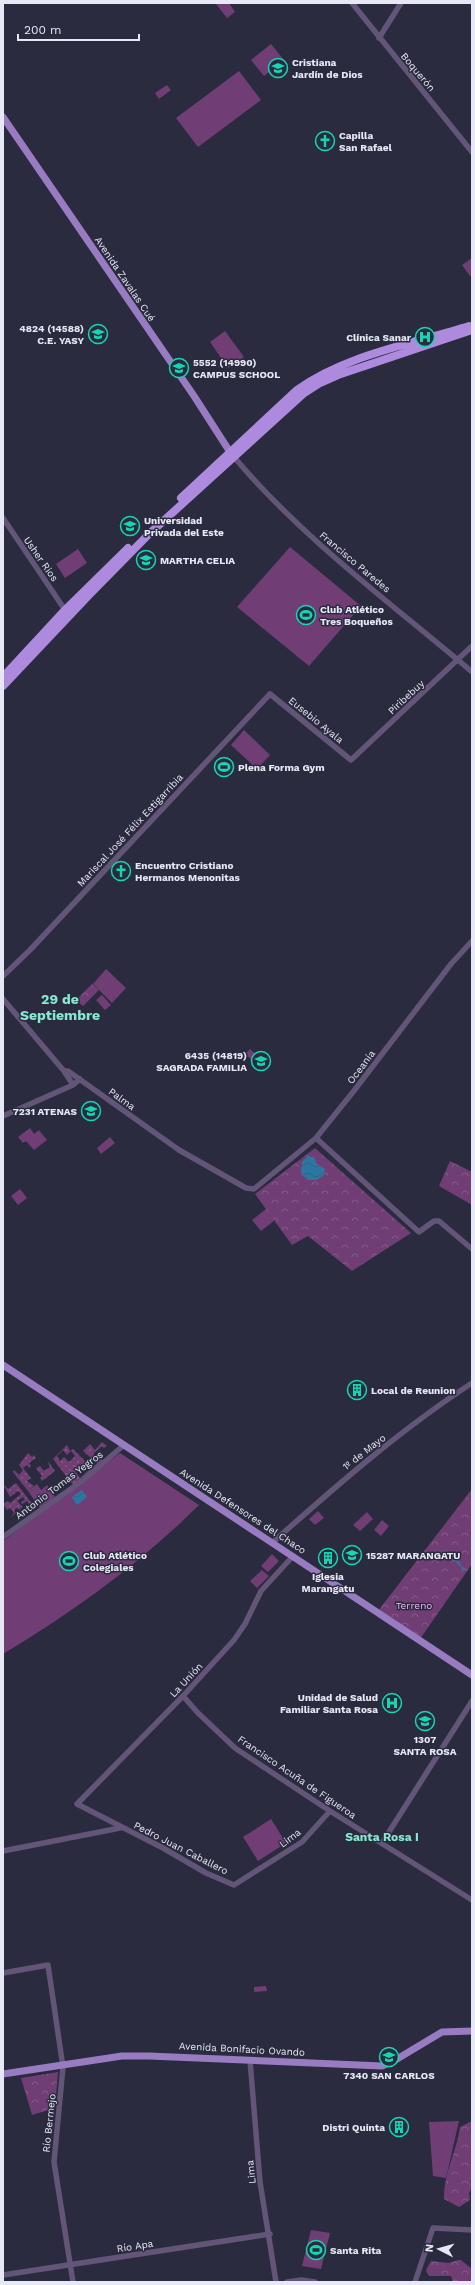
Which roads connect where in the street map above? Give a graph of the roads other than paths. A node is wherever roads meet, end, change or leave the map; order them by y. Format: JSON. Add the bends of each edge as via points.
{"nodes":[{"id":1,"x":352,"y":3,"type":"edge"},
{"id":2,"x":401,"y":3,"type":"edge"},
{"id":3,"x":380,"y":38,"type":"junction"},
{"id":4,"x":3,"y":117,"type":"edge"},
{"id":5,"x":472,"y":152,"type":"edge"},
{"id":6,"x":472,"y":320,"type":"edge"},
{"id":7,"x":472,"y":325,"type":"edge"},
{"id":8,"x":472,"y":330,"type":"edge"},
{"id":9,"x":443,"y":333,"type":"junction"},
{"id":10,"x":232,"y":454,"type":"junction"},
{"id":11,"x":3,"y":518,"type":"edge"},
{"id":12,"x":66,"y":610,"type":"junction"},
{"id":13,"x":472,"y":646,"type":"edge"},
{"id":14,"x":458,"y":660,"type":"junction"},
{"id":15,"x":472,"y":672,"type":"edge"},
{"id":16,"x":3,"y":677,"type":"edge"},
{"id":17,"x":3,"y":686,"type":"edge"},
{"id":18,"x":270,"y":694,"type":"joint"},
{"id":19,"x":351,"y":760,"type":"joint"},
{"id":20,"x":472,"y":941,"type":"edge"},
{"id":21,"x":3,"y":976,"type":"edge"},
{"id":22,"x":3,"y":999,"type":"edge"},
{"id":23,"x":64,"y":1070,"type":"junction"},
{"id":24,"x":80,"y":1079,"type":"junction"},
{"id":25,"x":73,"y":1085,"type":"junction"},
{"id":26,"x":3,"y":1116,"type":"edge"},
{"id":27,"x":316,"y":1138,"type":"junction"},
{"id":28,"x":251,"y":1189,"type":"joint"},
{"id":29,"x":472,"y":1249,"type":"edge"},
{"id":30,"x":3,"y":1365,"type":"edge"},
{"id":31,"x":472,"y":1383,"type":"edge"},
{"id":32,"x":124,"y":1445,"type":"junction"},
{"id":33,"x":3,"y":1537,"type":"edge"},
{"id":34,"x":272,"y":1543,"type":"junction"},
{"id":35,"x":293,"y":1556,"type":"junction"},
{"id":36,"x":472,"y":1676,"type":"edge"},
{"id":37,"x":183,"y":1696,"type":"junction"},
{"id":38,"x":472,"y":1701,"type":"edge"},
{"id":39,"x":77,"y":1804,"type":"joint"},
{"id":40,"x":330,"y":1811,"type":"junction"},
{"id":41,"x":120,"y":1828,"type":"junction"},
{"id":42,"x":382,"y":1843,"type":"junction"},
{"id":43,"x":3,"y":1851,"type":"edge"},
{"id":44,"x":234,"y":1885,"type":"joint"},
{"id":45,"x":472,"y":1900,"type":"edge"},
{"id":46,"x":3,"y":1973,"type":"edge"},
{"id":47,"x":472,"y":2031,"type":"edge"},
{"id":48,"x":250,"y":2060,"type":"junction"},
{"id":49,"x":63,"y":2067,"type":"junction"},
{"id":50,"x":3,"y":2074,"type":"edge"},
{"id":51,"x":472,"y":2230,"type":"edge"},
{"id":52,"x":270,"y":2234,"type":"junction"},
{"id":53,"x":70,"y":2265,"type":"junction"},
{"id":54,"x":3,"y":2275,"type":"edge"},
{"id":55,"x":73,"y":2282,"type":"edge"},
{"id":56,"x":276,"y":2282,"type":"edge"},
{"id":57,"x":287,"y":2282,"type":"edge"},
{"id":58,"x":315,"y":2282,"type":"edge"},
{"id":59,"x":415,"y":2282,"type":"edge"}],
"edges":[{"from":1,"to":3,"type":"street","name":"Boquerón"},
{"from":2,"to":3,"type":"street"},
{"from":3,"to":5,"type":"street","name":"Boquerón"},
{"from":4,"to":10,"type":"main road","name":"Avenida Zavalas Cué"},
{"from":6,"to":9,"type":"highway"},
{"from":7,"to":9,"type":"highway"},
{"from":8,"to":10,"type":"highway","via":[[320,383]]},
{"from":9,"to":10,"type":"highway","via":[[346,364],[318,376],[296,390]]},
{"from":10,"to":12,"type":"highway"},
{"from":10,"to":14,"type":"street","name":"Francisco Paredes","via":[[261,490],[291,520]]},
{"from":10,"to":17,"type":"highway","via":[[121,562]]},
{"from":11,"to":12,"type":"street","name":"Usher Rios"},
{"from":12,"to":16,"type":"highway"},
{"from":13,"to":14,"type":"street","name":"Piribebuy"},
{"from":14,"to":15,"type":"street","name":"Francisco Paredes"},
{"from":14,"to":19,"type":"street","name":"Piribebuy"},
{"from":18,"to":19,"type":"street","name":"Eusebio Ayala"},
{"from":18,"to":21,"type":"street","name":"Mariscal José Félix Estigarribia"},
{"from":20,"to":27,"type":"street","name":"Oceanía","via":[[451,964]]},
{"from":22,"to":23,"type":"street","name":"Palma"},
{"from":23,"to":24,"type":"street","name":"Palma"},
{"from":23,"to":25,"type":"street"},
{"from":24,"to":25,"type":"street"},
{"from":24,"to":28,"type":"street","name":"Palma","via":[[178,1150]]},
{"from":25,"to":26,"type":"street"},
{"from":27,"to":28,"type":"street","name":"Oceanía","via":[[257,1188]]},
{"from":27,"to":29,"type":"street","via":[[418,1232],[434,1221],[439,1221]]},
{"from":30,"to":32,"type":"main road","name":"Avenida Defensores del Chaco"},
{"from":31,"to":34,"type":"street","name":"1º de Mayo","via":[[434,1407],[346,1478]]},
{"from":32,"to":33,"type":"street","name":"Antonio Tomas Yegros","via":[[89,1476]]},
{"from":32,"to":34,"type":"main road","name":"Avenida Defensores del Chaco"},
{"from":34,"to":35,"type":"main road","name":"Avenida Defensores del Chaco"},
{"from":35,"to":36,"type":"main road","name":"Avenida Defensores del Chaco"},
{"from":35,"to":37,"type":"street","name":"La Unión","via":[[261,1591],[234,1640]]},
{"from":37,"to":39,"type":"street","name":"La Unión"},
{"from":37,"to":40,"type":"street","name":"Francisco Acuña de Figueroa","via":[[198,1714],[235,1748]]},
{"from":38,"to":42,"type":"street"},
{"from":39,"to":41,"type":"street","name":"Pedro Juan Caballero"},
{"from":40,"to":42,"type":"street","name":"Francisco Acuña de Figueroa"},
{"from":40,"to":44,"type":"street","name":"Lima","via":[[302,1842]]},
{"from":41,"to":43,"type":"street","name":"Pedro Juan Caballero"},
{"from":41,"to":44,"type":"street","name":"Pedro Juan Caballero"},
{"from":42,"to":45,"type":"street","name":"Francisco Acuña de Figueroa"},
{"from":46,"to":49,"type":"street","name":"Río Bermejo","via":[[48,1965]]},
{"from":47,"to":48,"type":"main road","name":"Avenida Bonifacio Ovando","via":[[442,2032],[382,2066]]},
{"from":48,"to":49,"type":"main road","name":"Avenida Bonifacio Ovando","via":[[197,2056],[136,2056]]},
{"from":48,"to":52,"type":"street","name":"Lima","via":[[260,2182]]},
{"from":49,"to":50,"type":"main road","name":"Avenida Bonifacio Ovando"},
{"from":49,"to":53,"type":"street","name":"Río Bermejo","via":[[54,2162]]},
{"from":51,"to":59,"type":"street","via":[[433,2228]]},
{"from":52,"to":53,"type":"street","name":"Río Apa"},
{"from":52,"to":56,"type":"street","name":"Lima"},
{"from":53,"to":54,"type":"street","name":"Río Apa"},
{"from":53,"to":55,"type":"street","name":"Río Bermejo"},
{"from":57,"to":58,"type":"street"}]}
